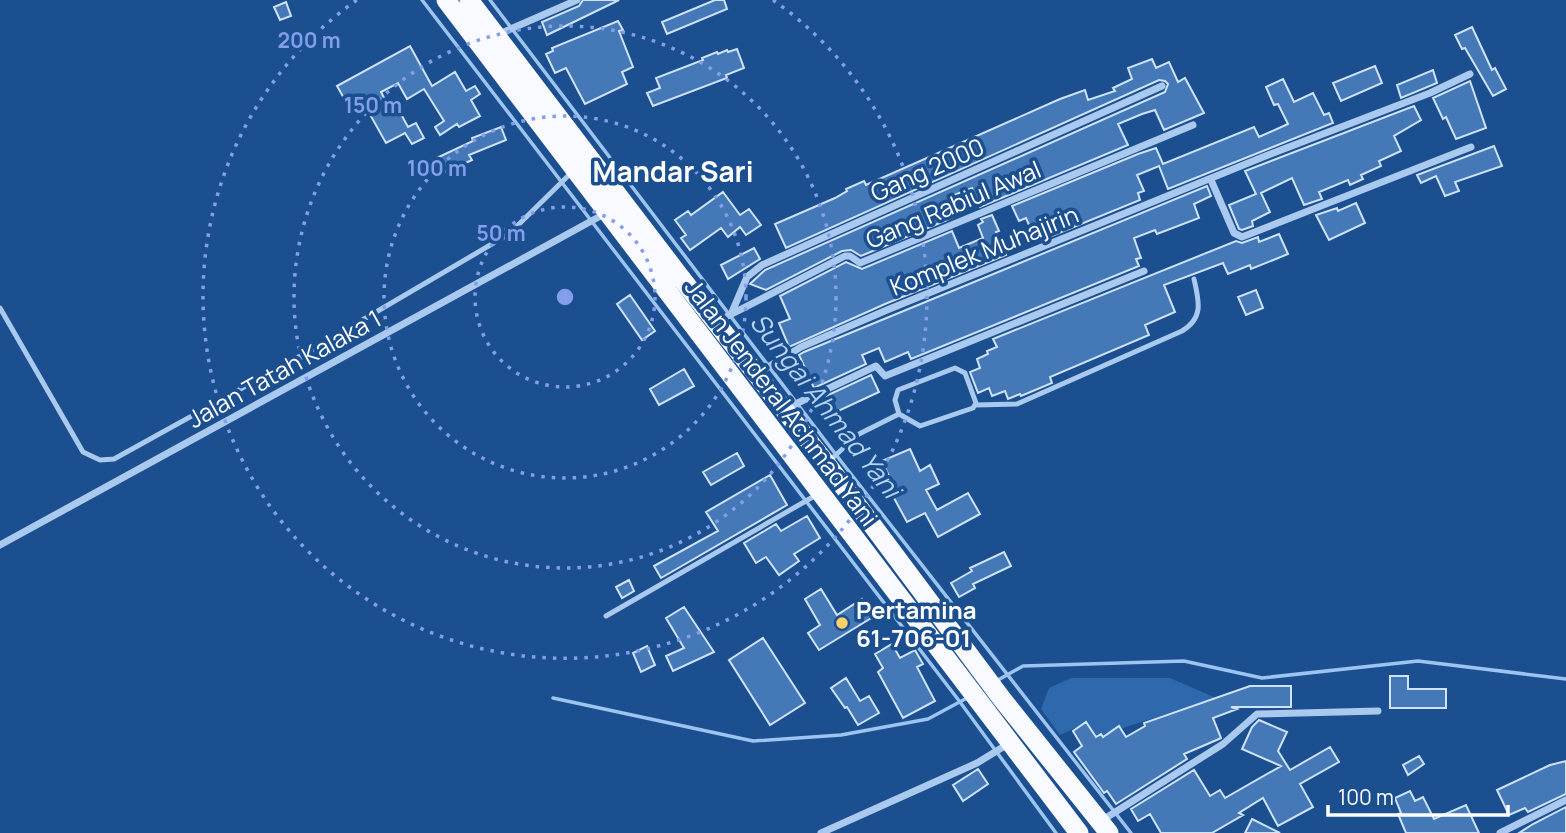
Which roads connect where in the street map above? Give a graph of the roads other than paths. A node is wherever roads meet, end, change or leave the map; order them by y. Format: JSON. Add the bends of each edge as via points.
{"nodes":[{"id":1,"x":446,"y":0,"type":"edge"},
{"id":2,"x":469,"y":0,"type":"edge"},
{"id":3,"x":577,"y":0,"type":"edge"},
{"id":4,"x":501,"y":34,"type":"junction"},
{"id":5,"x":1470,"y":74,"type":"dead end"},
{"id":6,"x":1162,"y":86,"type":"dead end"},
{"id":7,"x":1193,"y":125,"type":"dead end"},
{"id":8,"x":1471,"y":147,"type":"dead end"},
{"id":9,"x":570,"y":174,"type":"junction"},
{"id":10,"x":1211,"y":180,"type":"junction"},
{"id":11,"x":601,"y":216,"type":"junction"},
{"id":12,"x":1144,"y":271,"type":"dead end"},
{"id":13,"x":670,"y":279,"type":"junction"},
{"id":14,"x":1194,"y":279,"type":"dead end"},
{"id":15,"x":0,"y":308,"type":"edge"},
{"id":16,"x":724,"y":317,"type":"junction"},
{"id":17,"x":765,"y":369,"type":"junction"},
{"id":18,"x":792,"y":405,"type":"junction"},
{"id":19,"x":975,"y":405,"type":"junction"},
{"id":20,"x":899,"y":414,"type":"junction"},
{"id":21,"x":830,"y":460,"type":"junction"},
{"id":22,"x":815,"y":496,"type":"junction"},
{"id":23,"x":0,"y":545,"type":"edge"},
{"id":24,"x":606,"y":616,"type":"dead end"},
{"id":25,"x":1378,"y":711,"type":"dead end"},
{"id":26,"x":1005,"y":746,"type":"junction"},
{"id":27,"x":1566,"y":800,"type":"edge"},
{"id":28,"x":1109,"y":820,"type":"edge"},
{"id":29,"x":821,"y":833,"type":"edge"},
{"id":30,"x":1079,"y":833,"type":"edge"},
{"id":31,"x":1500,"y":833,"type":"edge"}],
"edges":[{"from":1,"to":9,"type":"highway","name":"Jalan Jenderal Achmad Yani"},
{"from":2,"to":4,"type":"highway","name":"Jalan Jenderal Achmad Yani"},
{"from":3,"to":4,"type":"street"},
{"from":4,"to":13,"type":"highway","name":"Jalan Jenderal Achmad Yani"},
{"from":5,"to":10,"type":"street","name":"Komplek Muhajirin"},
{"from":6,"to":16,"type":"street","name":"Gang 2000","via":[[762,265],[747,277]]},
{"from":7,"to":16,"type":"street","name":"Gang Rabiul Awal","via":[[860,263],[845,256]]},
{"from":8,"to":10,"type":"street","via":[[1242,237],[1234,233]]},
{"from":9,"to":11,"type":"highway","name":"Jalan Jenderal Achmad Yani"},
{"from":9,"to":15,"type":"lane","via":[[509,234],[114,459],[100,460],[83,452]]},
{"from":10,"to":17,"type":"street","name":"Komplek Muhajirin","via":[[887,310],[800,347]]},
{"from":11,"to":13,"type":"highway","name":"Jalan Jenderal Achmad Yani"},
{"from":11,"to":23,"type":"street","name":"Jalan Tatah Kalaka 1"},
{"from":12,"to":18,"type":"street","via":[[885,376],[876,366]]},
{"from":13,"to":16,"type":"highway","name":"Jalan Jenderal Achmad Yani"},
{"from":13,"to":22,"type":"highway","name":"Jalan Jenderal Achmad Yani"},
{"from":14,"to":19,"type":"lane","via":[[1200,305],[1197,318],[1182,331],[1017,404]]},
{"from":16,"to":17,"type":"highway","name":"Jalan Jenderal Achmad Yani"},
{"from":17,"to":18,"type":"highway","name":"Jalan Jenderal Achmad Yani"},
{"from":18,"to":21,"type":"highway","name":"Jalan Jenderal Achmad Yani"},
{"from":19,"to":20,"type":"lane","via":[[920,426]]},
{"from":19,"to":20,"type":"lane","via":[[965,373],[955,368],[898,390]]},
{"from":20,"to":21,"type":"lane","via":[[859,434]]},
{"from":21,"to":28,"type":"highway","name":"Jalan Jenderal Achmad Yani","via":[[1002,699]]},
{"from":22,"to":24,"type":"lane"},
{"from":22,"to":26,"type":"highway","name":"Jalan Jenderal Achmad Yani","via":[[982,707]]},
{"from":25,"to":28,"type":"street","via":[[1257,714],[1223,744]]},
{"from":26,"to":29,"type":"street"},
{"from":26,"to":30,"type":"highway","name":"Jalan Jenderal Achmad Yani"},
{"from":27,"to":31,"type":"street"}]}
